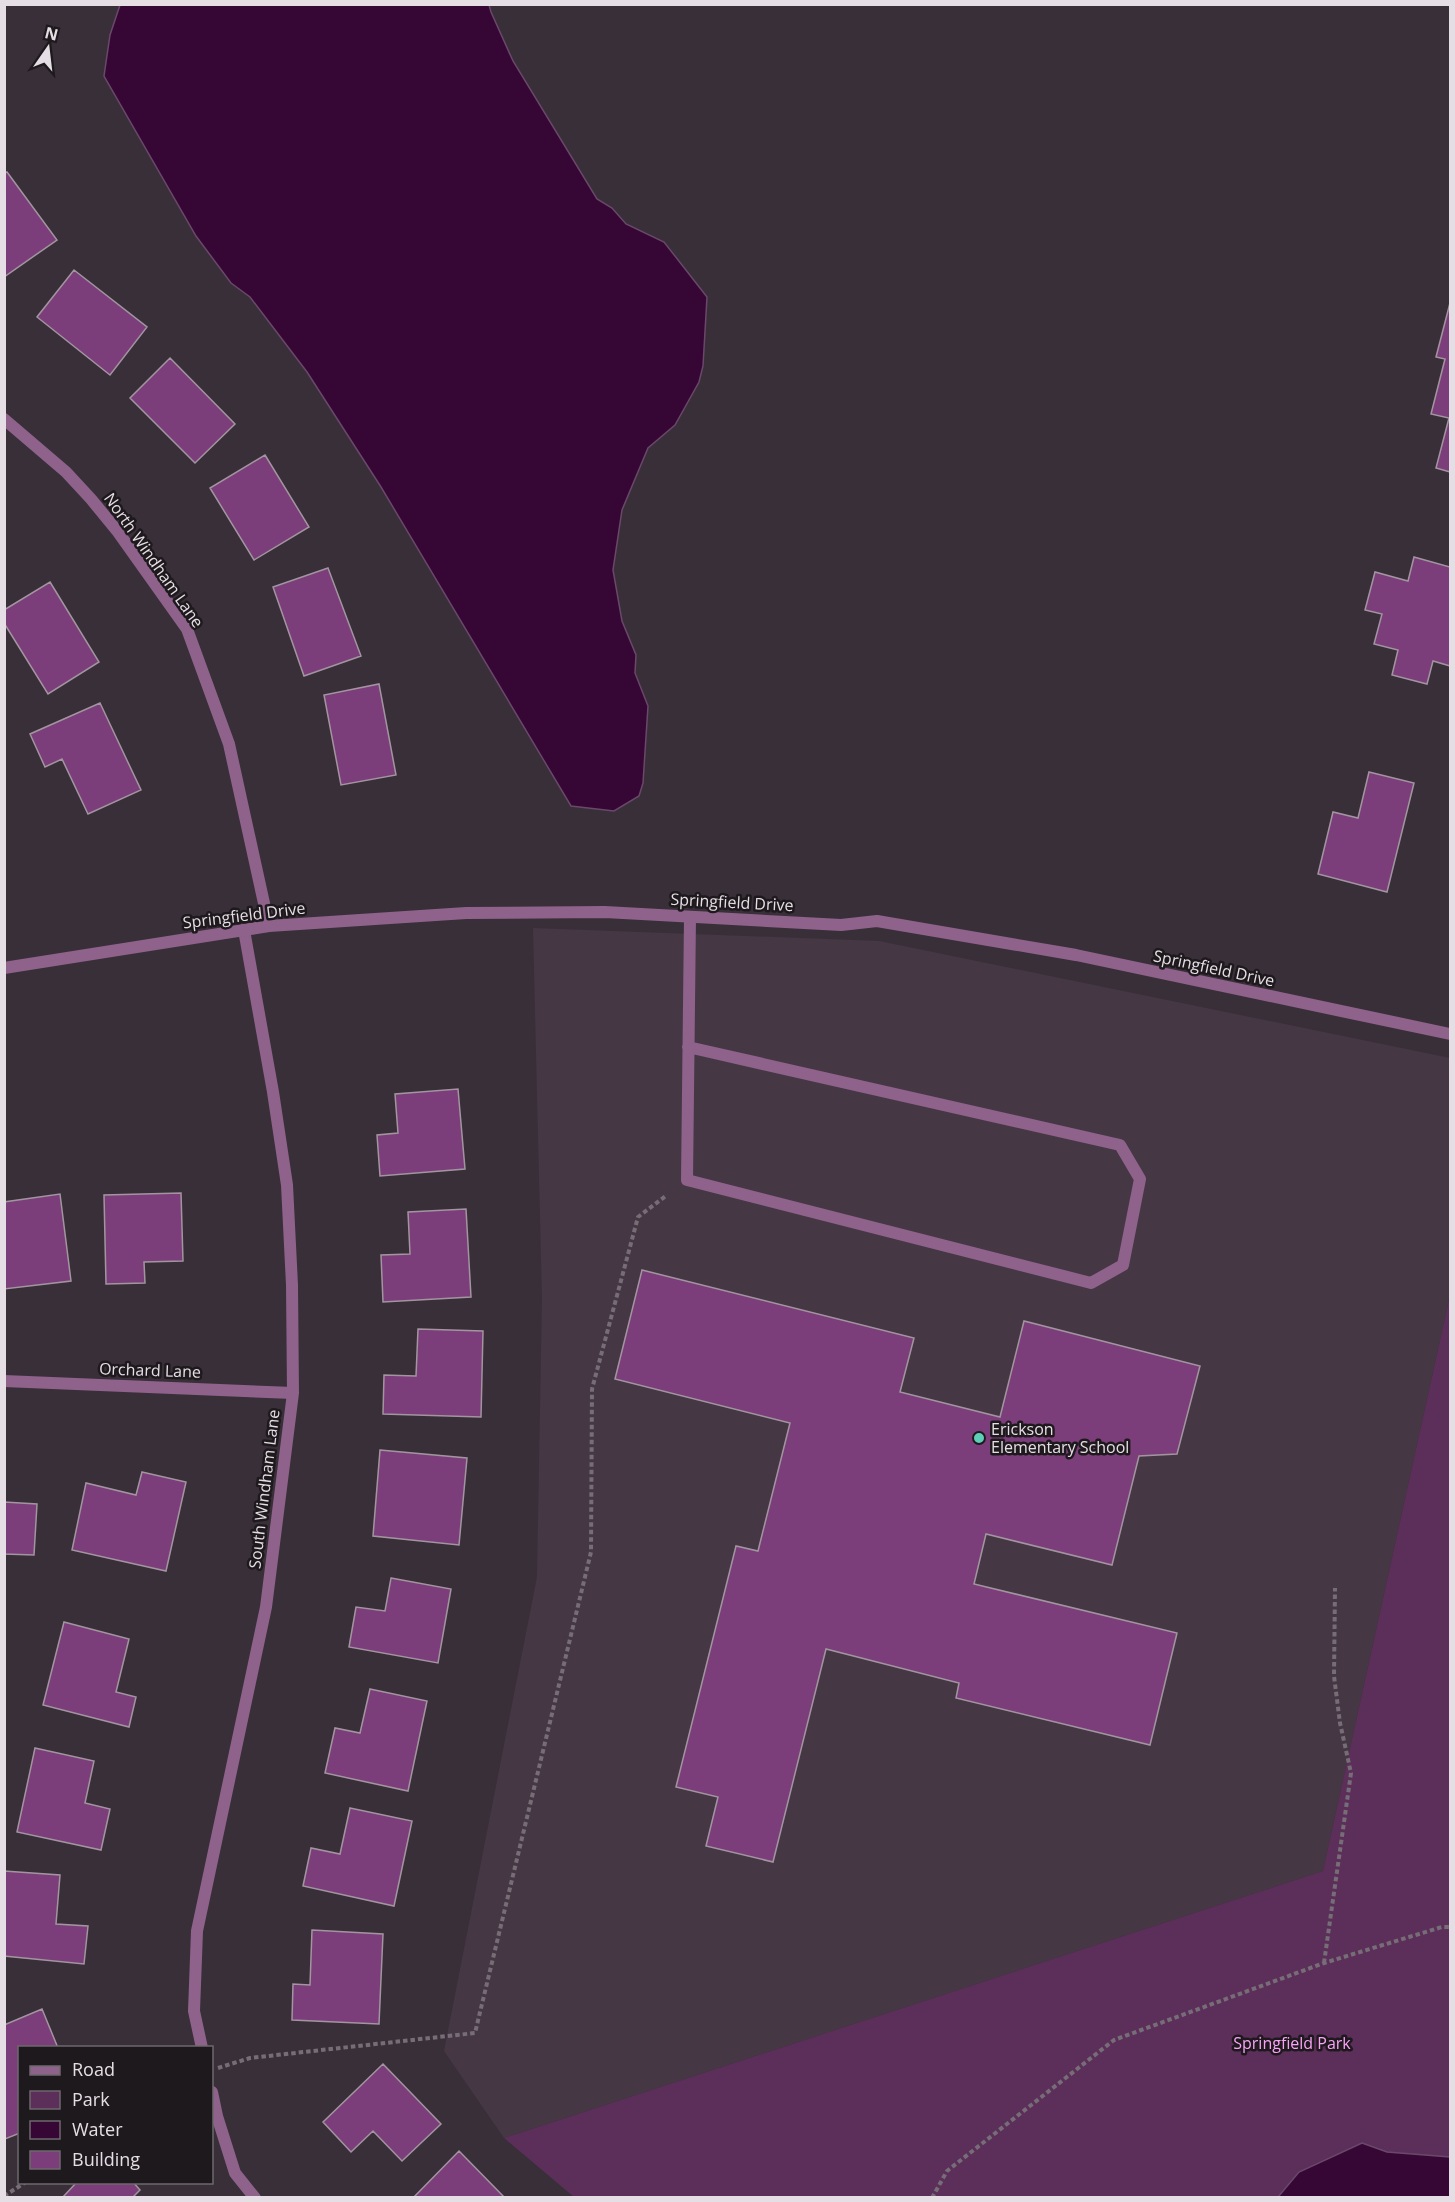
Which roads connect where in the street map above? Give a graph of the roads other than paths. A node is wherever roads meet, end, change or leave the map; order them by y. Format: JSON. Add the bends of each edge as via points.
{"nodes":[{"id":1,"x":4,"y":418,"type":"edge"},
{"id":2,"x":690,"y":917,"type":"junction"},
{"id":3,"x":268,"y":926,"type":"junction"},
{"id":4,"x":244,"y":930,"type":"junction"},
{"id":5,"x":4,"y":968,"type":"edge"},
{"id":6,"x":1450,"y":1034,"type":"edge"},
{"id":7,"x":688,"y":1047,"type":"junction"},
{"id":8,"x":4,"y":1381,"type":"edge"},
{"id":9,"x":293,"y":1393,"type":"junction"},
{"id":10,"x":202,"y":2046,"type":"edge"},
{"id":11,"x":213,"y":2097,"type":"edge"},
{"id":12,"x":255,"y":2198,"type":"edge"}],
"edges":[{"from":1,"to":3,"type":"street","name":"North Windham Lane","via":[[91,499],[187,629],[229,744]]},
{"from":2,"to":3,"type":"street","name":"Springfield Drive","via":[[605,912],[466,914]]},
{"from":2,"to":6,"type":"street","name":"Springfield Drive","via":[[840,925],[877,921],[1076,956]]},
{"from":2,"to":7,"type":"street"},
{"from":3,"to":4,"type":"street","name":"Springfield Drive"},
{"from":4,"to":5,"type":"street","name":"Springfield Drive"},
{"from":4,"to":9,"type":"street","name":"South Windham Lane","via":[[287,1185]]},
{"from":7,"to":7,"type":"street","via":[[687,1180],[1092,1283],[1122,1265],[1140,1179],[1120,1145]]},
{"from":8,"to":9,"type":"street","name":"Orchard Lane"},
{"from":9,"to":10,"type":"street","name":"South Windham Lane","via":[[266,1606],[197,1931],[194,2011]]},
{"from":11,"to":12,"type":"street","via":[[235,2173]]}]}
